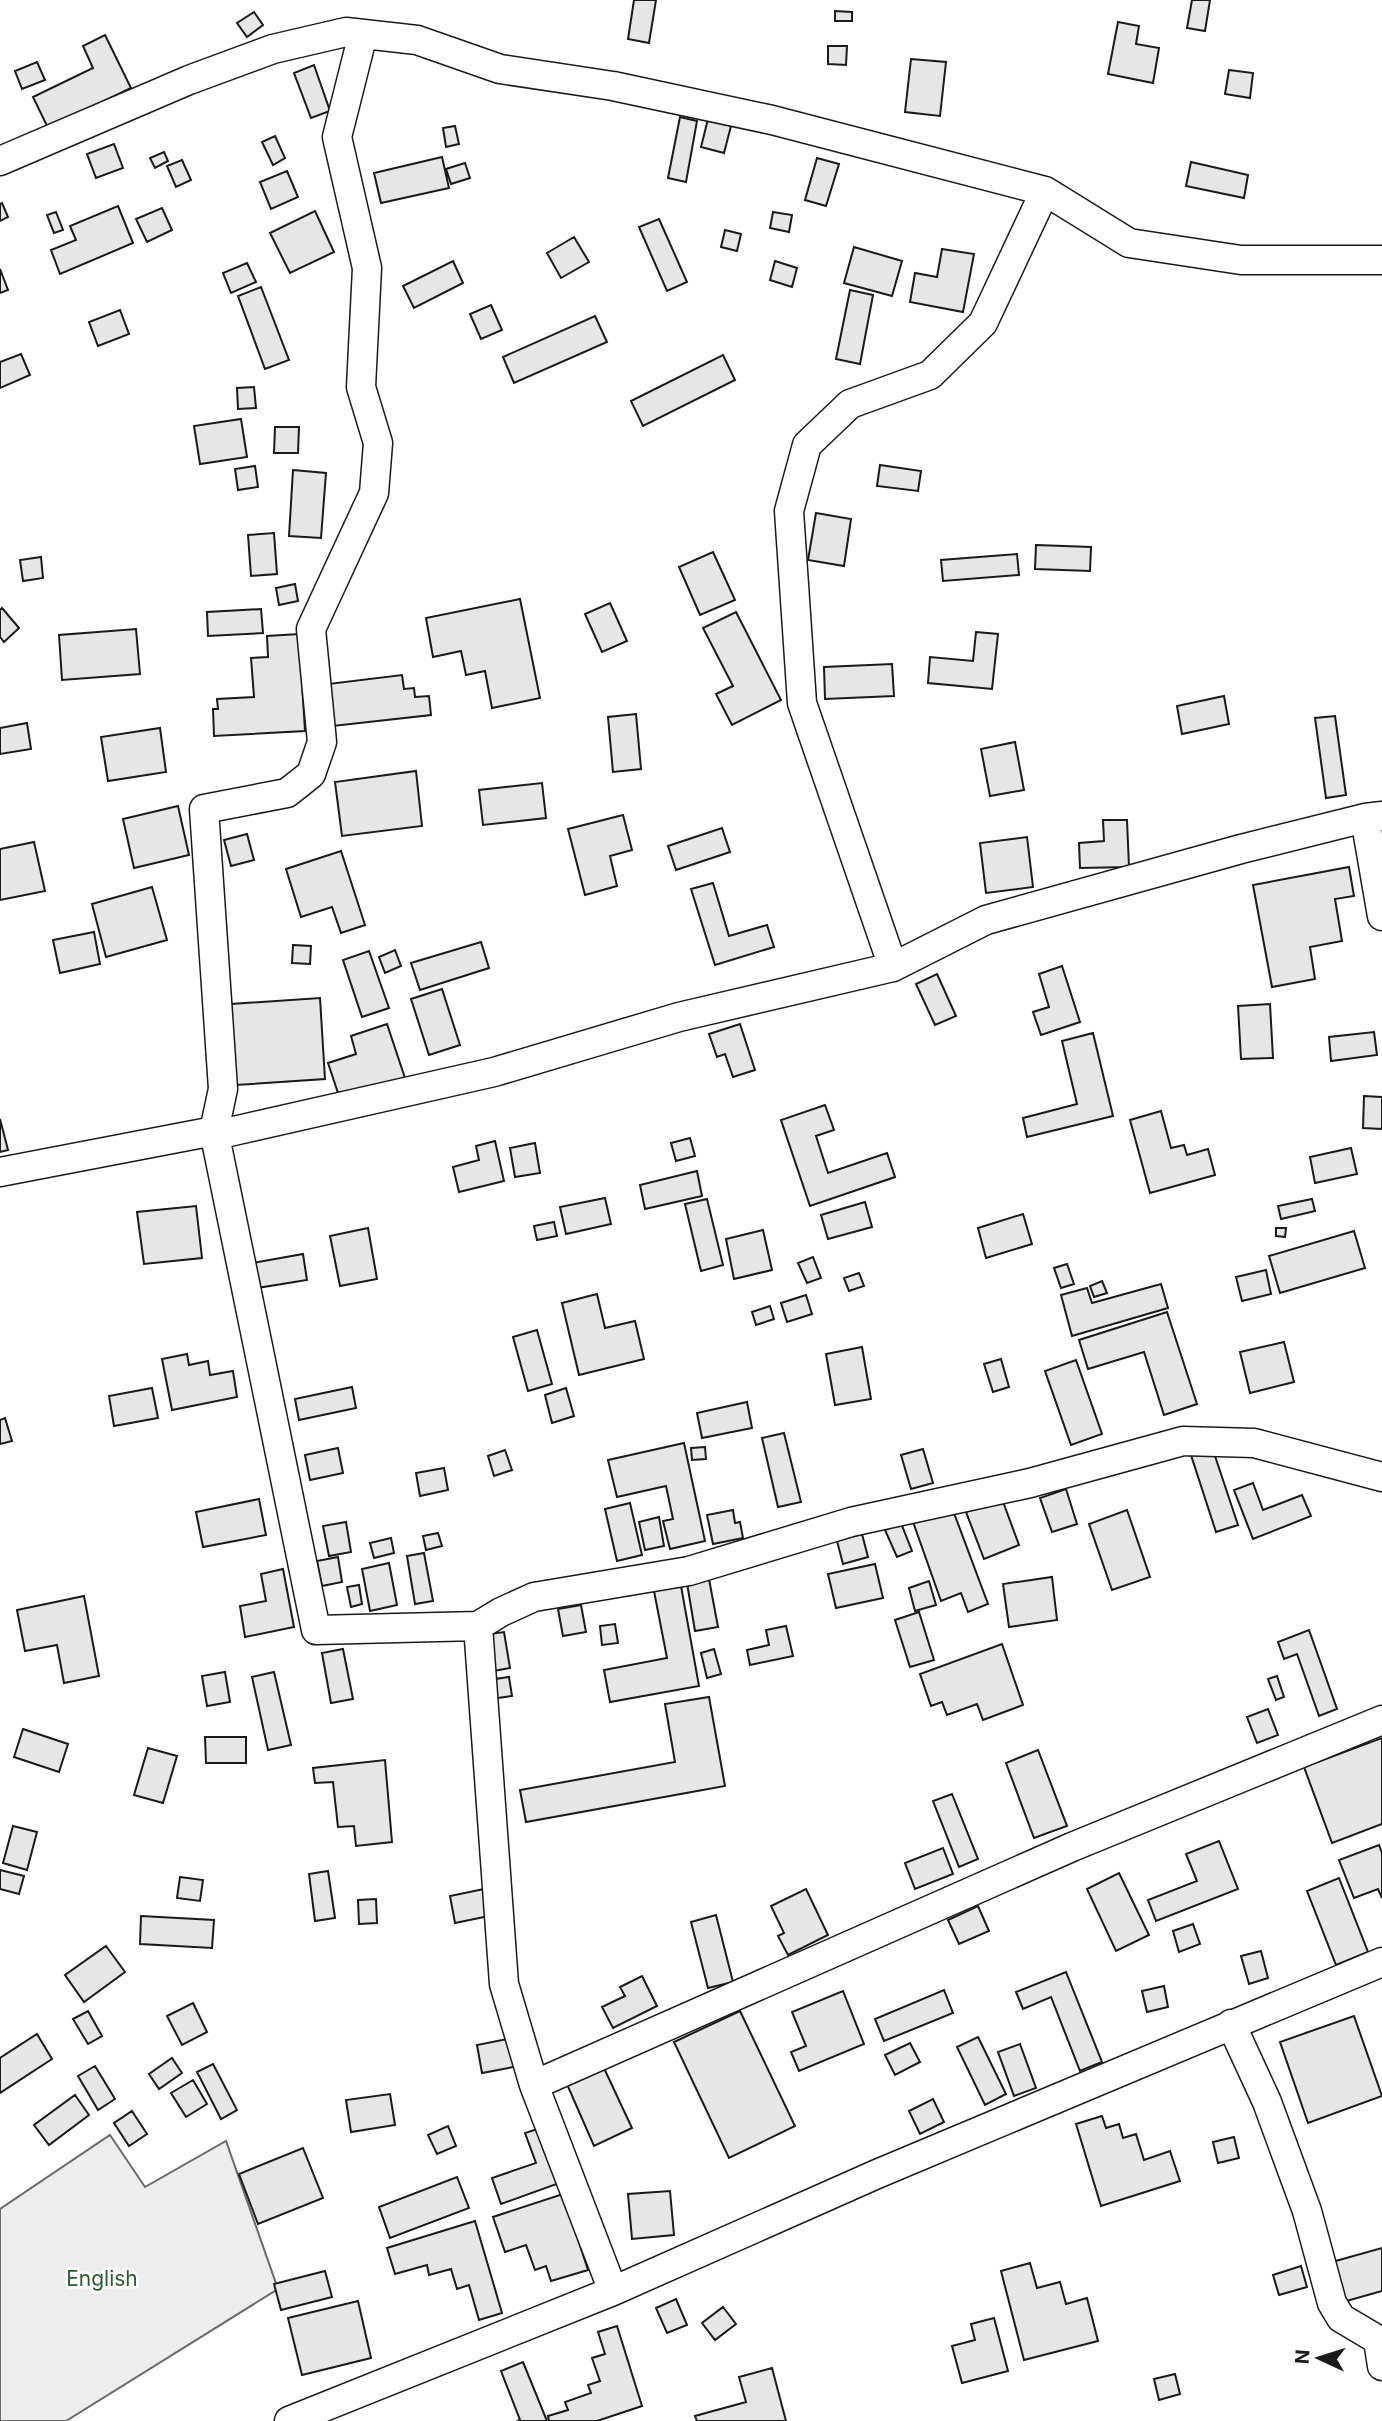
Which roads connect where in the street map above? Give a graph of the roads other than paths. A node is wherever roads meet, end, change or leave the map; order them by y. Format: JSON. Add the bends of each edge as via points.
{"nodes":[{"id":1,"x":363,"y":34,"type":"junction"},
{"id":2,"x":0,"y":161,"type":"edge"},
{"id":3,"x":1045,"y":191,"type":"junction"},
{"id":4,"x":1382,"y":260,"type":"edge"},
{"id":5,"x":1373,"y":817,"type":"edge"},
{"id":6,"x":1382,"y":916,"type":"edge"},
{"id":7,"x":893,"y":967,"type":"junction"},
{"id":8,"x":214,"y":1131,"type":"junction"},
{"id":9,"x":0,"y":1172,"type":"edge"},
{"id":10,"x":1382,"y":1477,"type":"edge"},
{"id":11,"x":478,"y":1626,"type":"junction"},
{"id":12,"x":1382,"y":1720,"type":"edge"},
{"id":13,"x":1382,"y":1962,"type":"edge"},
{"id":14,"x":1231,"y":2024,"type":"junction"},
{"id":15,"x":534,"y":2085,"type":"junction"},
{"id":16,"x":613,"y":2291,"type":"junction"},
{"id":17,"x":1382,"y":2366,"type":"edge"},
{"id":18,"x":289,"y":2421,"type":"edge"}],
"edges":[{"from":1,"to":2,"type":"street","via":[[346,32],[274,49],[188,80]]},
{"from":1,"to":3,"type":"street","via":[[417,40],[500,69],[613,86],[772,120]]},
{"from":1,"to":8,"type":"street","via":[[337,137],[367,268],[361,387],[378,443],[374,493],[310,629],[322,742],[311,774],[287,793],[204,809],[223,1089]]},
{"from":3,"to":4,"type":"street","via":[[1129,243],[1241,260]]},
{"from":3,"to":7,"type":"street","via":[[983,323],[930,375],[850,404],[807,445],[789,510],[802,704]]},
{"from":5,"to":6,"type":"street"},
{"from":5,"to":7,"type":"street","via":[[986,920]]},
{"from":7,"to":8,"type":"street","via":[[679,1017],[494,1072],[225,1133]]},
{"from":8,"to":9,"type":"street"},
{"from":8,"to":11,"type":"street","via":[[316,1630]]},
{"from":10,"to":11,"type":"street","via":[[1254,1443],[1183,1441],[1030,1483],[851,1522],[688,1571],[534,1597]]},
{"from":11,"to":15,"type":"street","via":[[504,1984]]},
{"from":12,"to":15,"type":"street","via":[[1072,1847]]},
{"from":13,"to":14,"type":"street"},
{"from":14,"to":16,"type":"street"},
{"from":14,"to":17,"type":"street","via":[[1267,2102],[1307,2211],[1332,2303],[1341,2318],[1378,2340]]},
{"from":15,"to":16,"type":"street"},
{"from":16,"to":18,"type":"street"}]}
